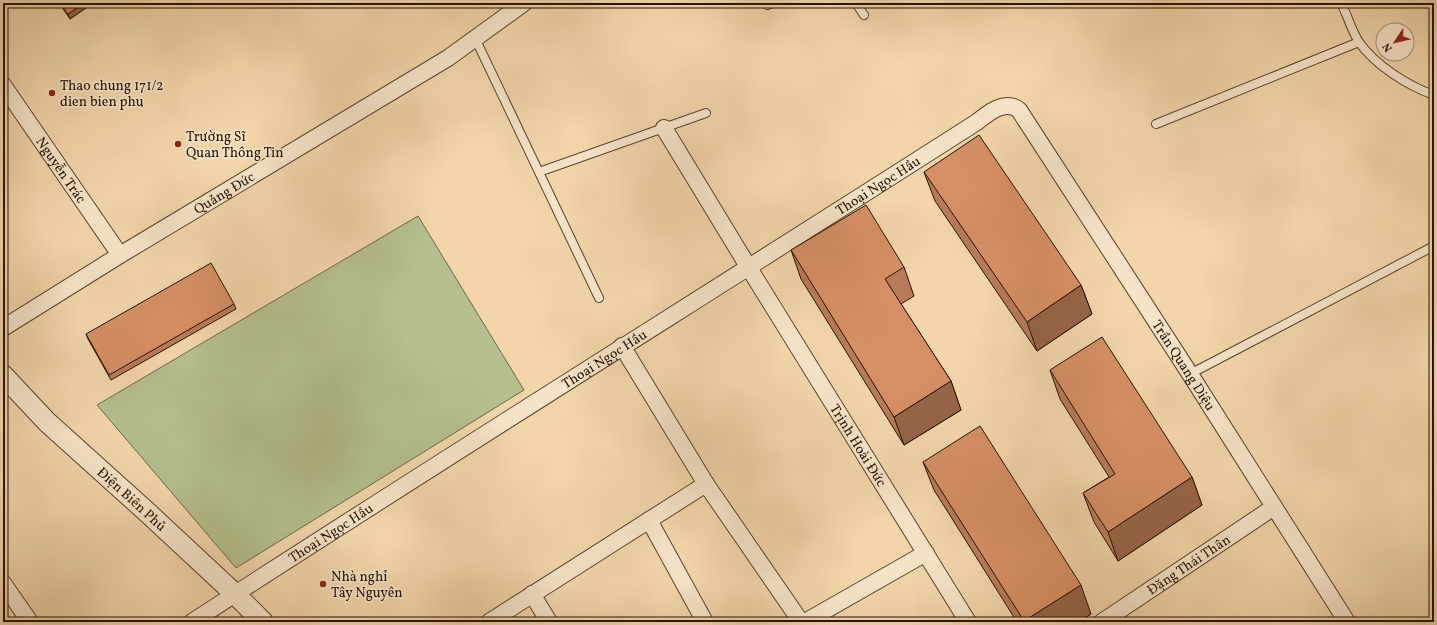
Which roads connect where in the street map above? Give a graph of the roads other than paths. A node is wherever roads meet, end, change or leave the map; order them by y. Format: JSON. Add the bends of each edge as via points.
{"nodes":[{"id":1,"x":524,"y":3,"type":"edge"},
{"id":2,"x":766,"y":3,"type":"edge"},
{"id":3,"x":772,"y":3,"type":"edge"},
{"id":4,"x":856,"y":3,"type":"edge"},
{"id":5,"x":1341,"y":3,"type":"edge"},
{"id":6,"x":864,"y":15,"type":"dead end"},
{"id":7,"x":475,"y":38,"type":"junction"},
{"id":8,"x":1359,"y":42,"type":"junction"},
{"id":9,"x":3,"y":85,"type":"edge"},
{"id":10,"x":1434,"y":95,"type":"edge"},
{"id":11,"x":1019,"y":110,"type":"joint"},
{"id":12,"x":706,"y":113,"type":"dead end"},
{"id":13,"x":1156,"y":124,"type":"dead end"},
{"id":14,"x":664,"y":128,"type":"junction"},
{"id":15,"x":539,"y":172,"type":"junction"},
{"id":16,"x":1434,"y":246,"type":"edge"},
{"id":17,"x":120,"y":255,"type":"junction"},
{"id":18,"x":749,"y":268,"type":"junction"},
{"id":19,"x":599,"y":298,"type":"dead end"},
{"id":20,"x":3,"y":328,"type":"edge"},
{"id":21,"x":622,"y":346,"type":"junction"},
{"id":22,"x":3,"y":374,"type":"edge"},
{"id":23,"x":1190,"y":374,"type":"junction"},
{"id":24,"x":706,"y":484,"type":"junction"},
{"id":25,"x":1274,"y":507,"type":"junction"},
{"id":26,"x":649,"y":520,"type":"junction"},
{"id":27,"x":926,"y":553,"type":"junction"},
{"id":28,"x":3,"y":583,"type":"edge"},
{"id":29,"x":235,"y":594,"type":"junction"},
{"id":30,"x":532,"y":594,"type":"junction"},
{"id":31,"x":30,"y":622,"type":"edge"},
{"id":32,"x":192,"y":622,"type":"edge"},
{"id":33,"x":263,"y":622,"type":"edge"},
{"id":34,"x":489,"y":622,"type":"edge"},
{"id":35,"x":549,"y":622,"type":"edge"},
{"id":36,"x":706,"y":622,"type":"edge"},
{"id":37,"x":800,"y":622,"type":"edge"},
{"id":38,"x":805,"y":622,"type":"edge"},
{"id":39,"x":968,"y":622,"type":"edge"},
{"id":40,"x":1102,"y":622,"type":"edge"},
{"id":41,"x":1347,"y":622,"type":"edge"}],
"edges":[{"from":1,"to":7,"type":"street","name":"Quảng Đức"},
{"from":2,"to":3,"type":"lane"},
{"from":4,"to":6,"type":"lane"},
{"from":5,"to":8,"type":"lane"},
{"from":7,"to":15,"type":"lane"},
{"from":7,"to":17,"type":"street","name":"Quảng Đức","via":[[448,58]]},
{"from":8,"to":10,"type":"lane","via":[[1371,57],[1385,68],[1422,91]]},
{"from":8,"to":13,"type":"lane"},
{"from":9,"to":17,"type":"street","name":"Nguyễn Trác"},
{"from":11,"to":18,"type":"street","name":"Thoại Ngọc Hầu","via":[[1008,106],[989,112],[978,122]]},
{"from":11,"to":23,"type":"street","name":"Trần Quang Diệu"},
{"from":12,"to":14,"type":"lane"},
{"from":14,"to":15,"type":"lane"},
{"from":14,"to":18,"type":"street","name":"Trịnh Hoài Đức"},
{"from":15,"to":19,"type":"lane"},
{"from":16,"to":23,"type":"lane"},
{"from":17,"to":20,"type":"street","name":"Quảng Đức"},
{"from":18,"to":21,"type":"street","name":"Thoại Ngọc Hầu"},
{"from":18,"to":27,"type":"street","name":"Trịnh Hoài Đức"},
{"from":21,"to":24,"type":"street"},
{"from":21,"to":29,"type":"street","name":"Thoại Ngọc Hầu"},
{"from":22,"to":29,"type":"street","name":"Điện Biên Phủ","via":[[47,422]]},
{"from":23,"to":25,"type":"street","name":"Trần Quang Diệu"},
{"from":24,"to":26,"type":"street"},
{"from":24,"to":37,"type":"street"},
{"from":25,"to":40,"type":"street","name":"Đặng Thái Thân"},
{"from":25,"to":41,"type":"street","name":"Trần Quang Diệu"},
{"from":26,"to":30,"type":"street"},
{"from":26,"to":36,"type":"street"},
{"from":27,"to":38,"type":"street"},
{"from":27,"to":39,"type":"street","name":"Trịnh Hoài Đức"},
{"from":28,"to":31,"type":"street"},
{"from":29,"to":32,"type":"street","name":"Thoại Ngọc Hầu"},
{"from":29,"to":33,"type":"street","name":"Điện Biên Phủ"},
{"from":30,"to":34,"type":"street"},
{"from":30,"to":35,"type":"street"}]}
